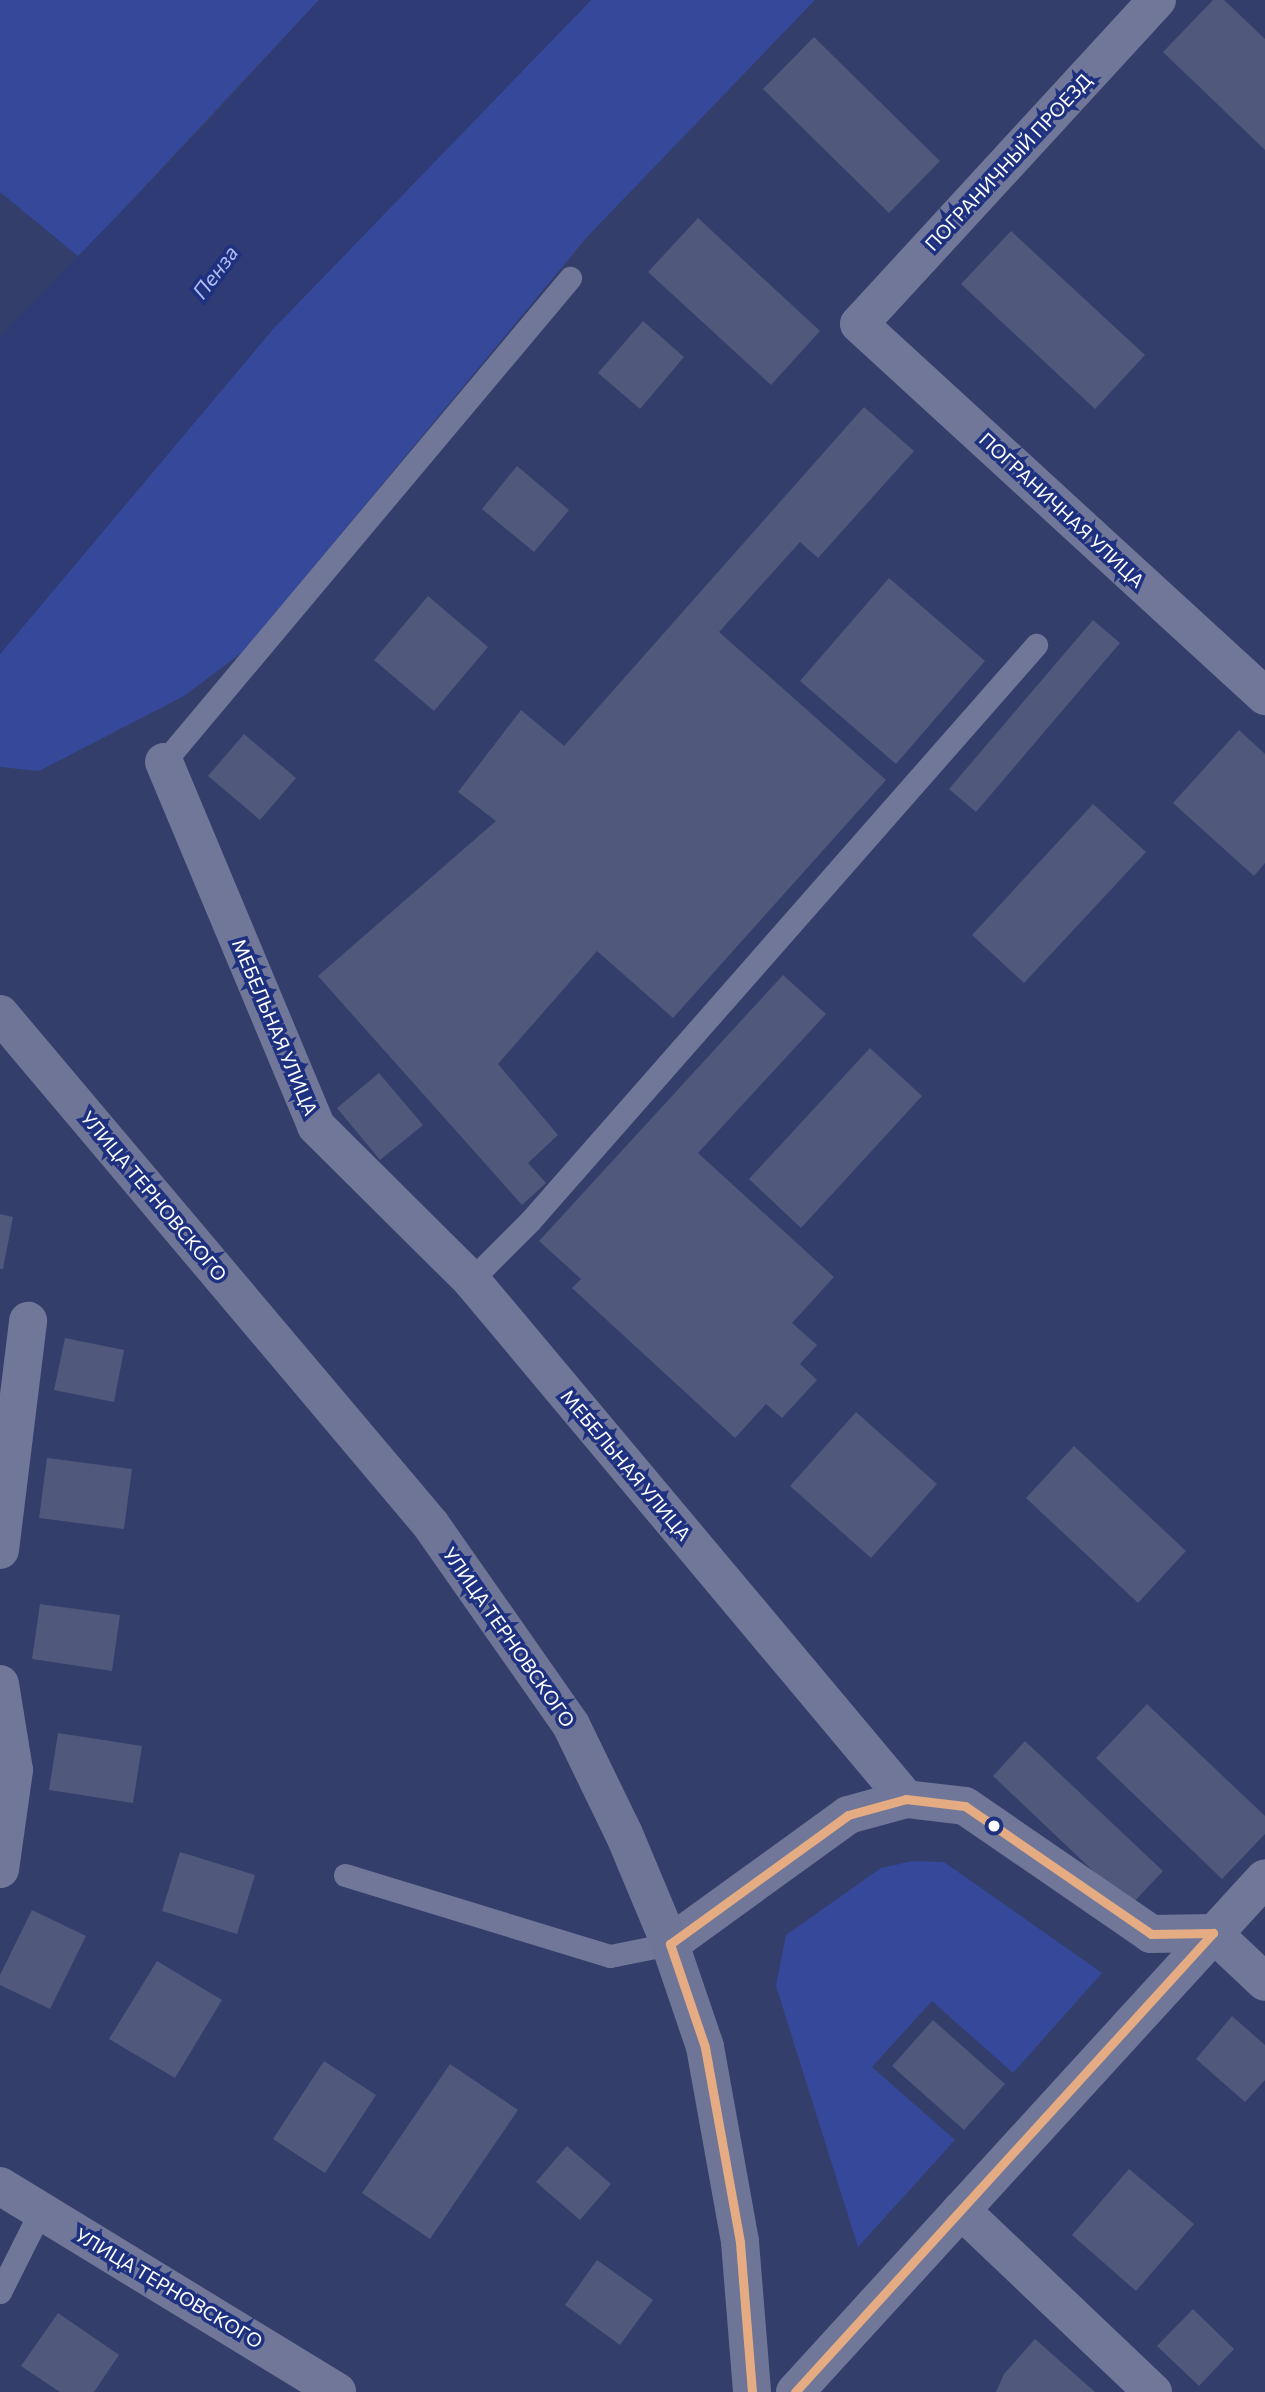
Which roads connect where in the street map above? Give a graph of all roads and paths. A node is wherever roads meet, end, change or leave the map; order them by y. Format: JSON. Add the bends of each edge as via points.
{"nodes":[{"id":1,"x":1157,"y":0,"type":"edge"},
{"id":2,"x":569,"y":278,"type":"dead end"},
{"id":3,"x":859,"y":324,"type":"joint"},
{"id":4,"x":1036,"y":645,"type":"dead end"},
{"id":5,"x":1265,"y":696,"type":"edge"},
{"id":6,"x":164,"y":762,"type":"joint"},
{"id":7,"x":3,"y":1018,"type":"edge"},
{"id":8,"x":471,"y":1280,"type":"junction"},
{"id":9,"x":28,"y":1321,"type":"dead end"},
{"id":10,"x":0,"y":1550,"type":"edge"},
{"id":11,"x":0,"y":1684,"type":"edge"},
{"id":12,"x":906,"y":1799,"type":"junction"},
{"id":13,"x":0,"y":1868,"type":"edge"},
{"id":14,"x":345,"y":1875,"type":"dead end"},
{"id":15,"x":1265,"y":1878,"type":"edge"},
{"id":16,"x":1213,"y":1933,"type":"junction"},
{"id":17,"x":670,"y":1944,"type":"junction"},
{"id":18,"x":1265,"y":1982,"type":"edge"},
{"id":19,"x":0,"y":2186,"type":"edge"},
{"id":20,"x":41,"y":2210,"type":"junction"},
{"id":21,"x":961,"y":2210,"type":"junction"},
{"id":22,"x":0,"y":2292,"type":"edge"},
{"id":23,"x":337,"y":2392,"type":"edge"},
{"id":24,"x":752,"y":2392,"type":"edge"},
{"id":25,"x":795,"y":2392,"type":"edge"},
{"id":26,"x":1153,"y":2392,"type":"edge"}],
"edges":[{"from":1,"to":3,"type":"street","name":"ПОГРАНИЧНЫЙ ПРОЕЗД"},
{"from":2,"to":6,"type":"lane"},
{"from":3,"to":5,"type":"street","name":"ПОГРАНИЧНАЯ УЛИЦА"},
{"from":4,"to":8,"type":"lane","via":[[530,1222]]},
{"from":6,"to":8,"type":"street","name":"МЕБЕЛЬНАЯ УЛИЦА","via":[[316,1126]]},
{"from":7,"to":17,"type":"main road","name":"УЛИЦА ТЕРНОВСКОГО","via":[[431,1525],[571,1725]]},
{"from":8,"to":12,"type":"street","name":"МЕБЕЛЬНАЯ УЛИЦА"},
{"from":9,"to":10,"type":"street"},
{"from":11,"to":13,"type":"street","via":[[14,1770]]},
{"from":12,"to":16,"type":"street","via":[[965,1806],[1151,1934]]},
{"from":12,"to":17,"type":"street","via":[[848,1815]]},
{"from":14,"to":17,"type":"lane","via":[[610,1956]]},
{"from":15,"to":16,"type":"street"},
{"from":16,"to":18,"type":"street"},
{"from":16,"to":21,"type":"street"},
{"from":17,"to":24,"type":"main road","name":"УЛИЦА ТЕРНОВСКОГО","via":[[705,2047],[740,2242]]},
{"from":19,"to":20,"type":"street","name":"УЛИЦА ТЕРНОВСКОГО"},
{"from":20,"to":22,"type":"lane"},
{"from":20,"to":23,"type":"street","name":"УЛИЦА ТЕРНОВСКОГО"},
{"from":21,"to":25,"type":"street"},
{"from":21,"to":26,"type":"street"}]}
